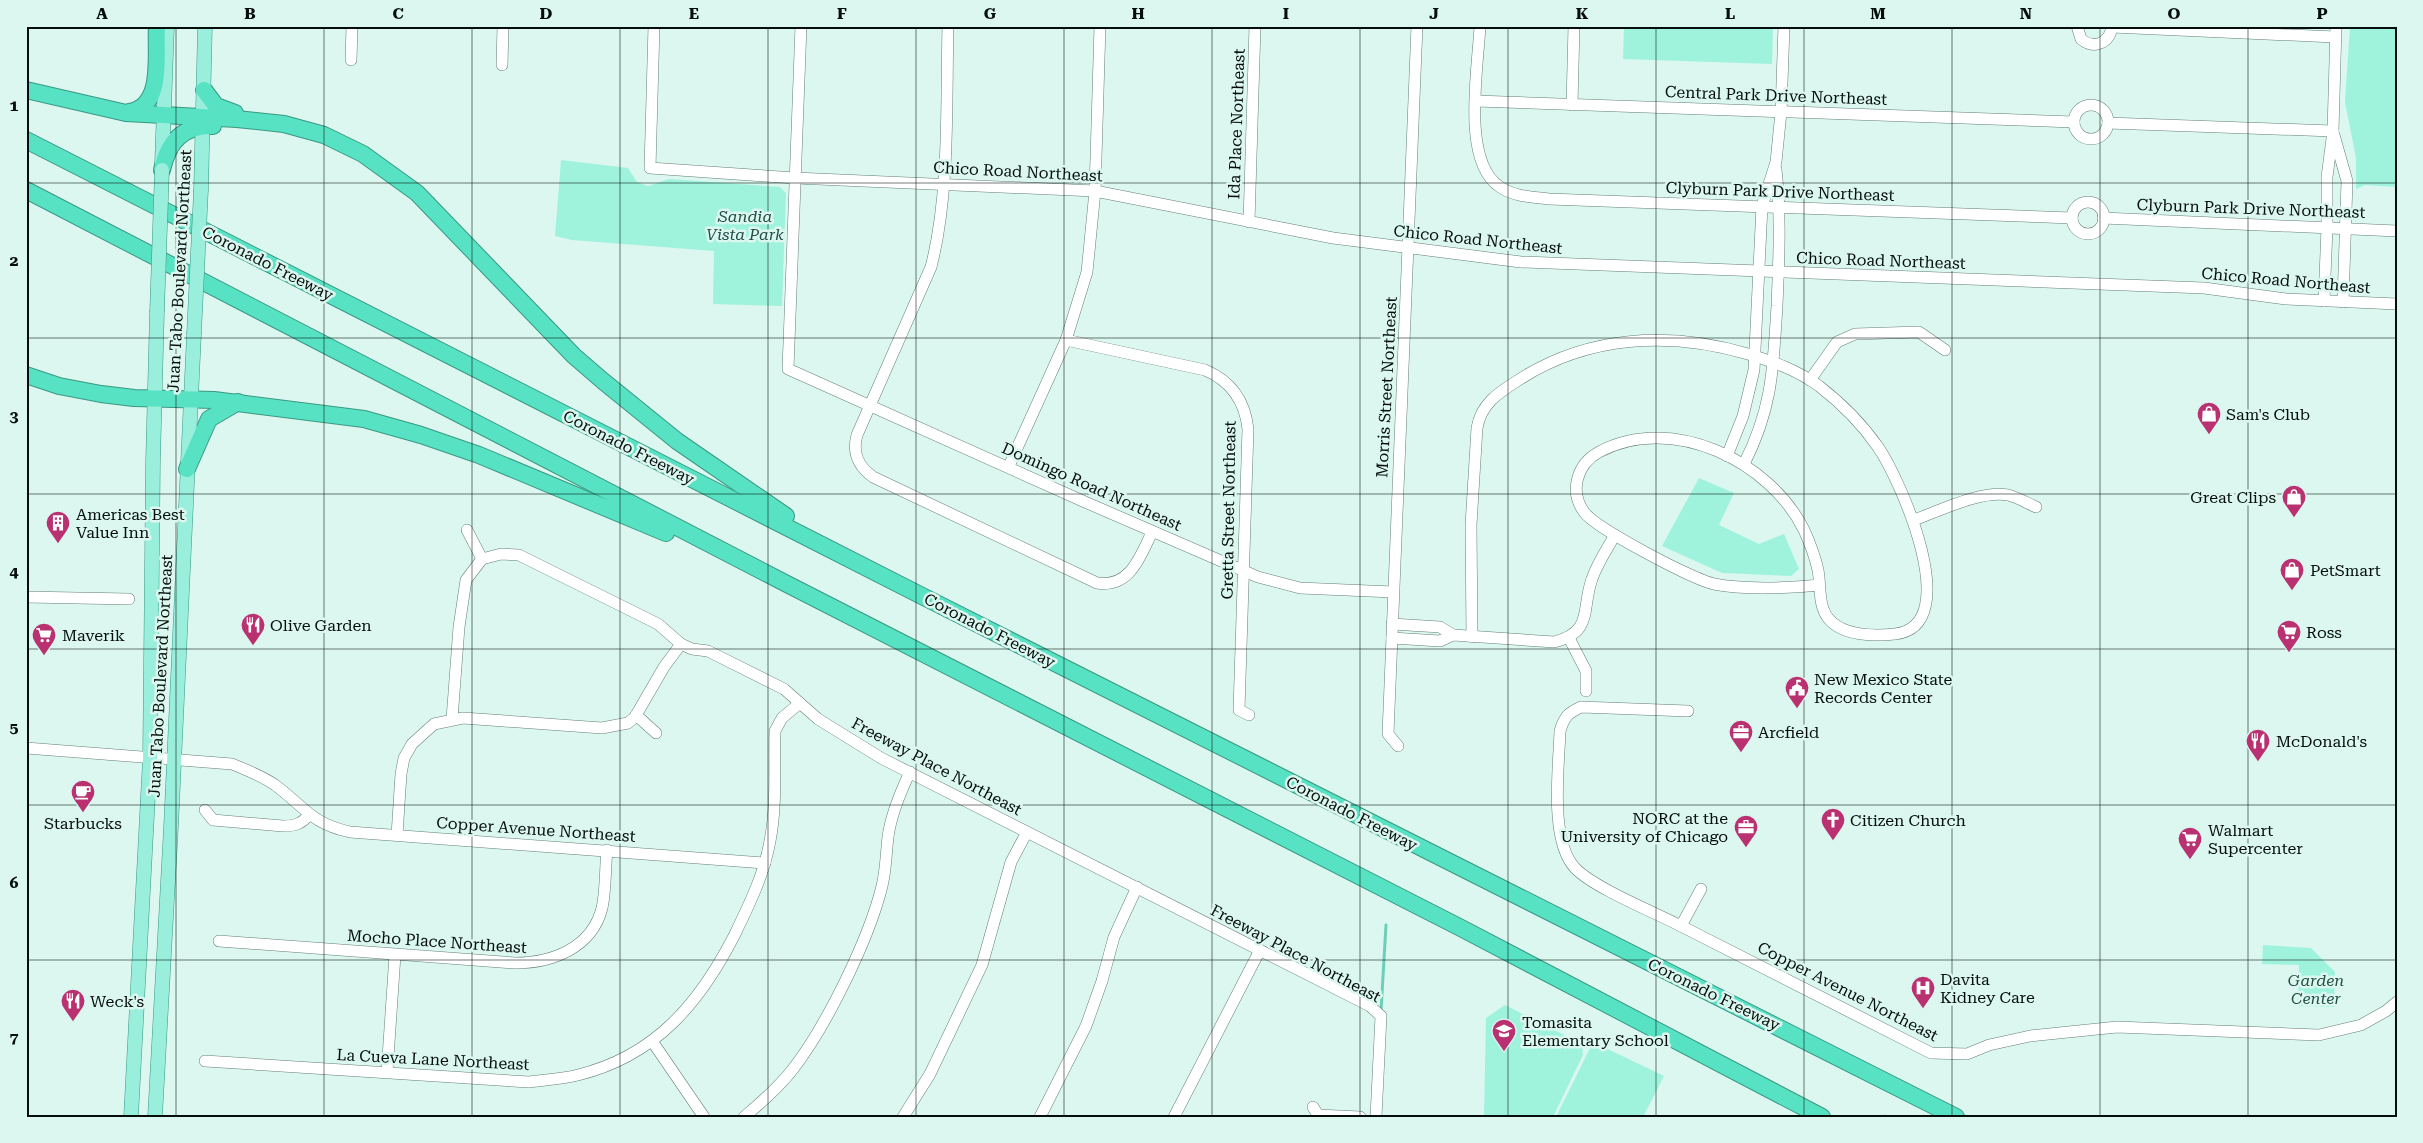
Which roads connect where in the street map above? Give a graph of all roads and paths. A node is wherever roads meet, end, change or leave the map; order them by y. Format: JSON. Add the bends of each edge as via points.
{"nodes":[{"id":1,"x":157,"y":26,"type":"edge"},
{"id":2,"x":167,"y":26,"type":"edge"},
{"id":3,"x":205,"y":26,"type":"edge"},
{"id":4,"x":352,"y":26,"type":"edge"},
{"id":5,"x":503,"y":26,"type":"edge"},
{"id":6,"x":654,"y":26,"type":"edge"},
{"id":7,"x":801,"y":26,"type":"edge"},
{"id":8,"x":948,"y":26,"type":"edge"},
{"id":9,"x":1100,"y":26,"type":"edge"},
{"id":10,"x":1255,"y":26,"type":"edge"},
{"id":11,"x":1417,"y":26,"type":"edge"},
{"id":12,"x":1480,"y":26,"type":"edge"},
{"id":13,"x":1574,"y":26,"type":"edge"},
{"id":14,"x":1784,"y":26,"type":"edge"},
{"id":15,"x":2077,"y":26,"type":"edge"},
{"id":16,"x":2112,"y":26,"type":"edge"},
{"id":17,"x":2335,"y":32,"type":"edge"},
{"id":18,"x":351,"y":60,"type":"dead end"},
{"id":19,"x":502,"y":65,"type":"dead end"},
{"id":20,"x":26,"y":90,"type":"edge"},
{"id":21,"x":204,"y":90,"type":"junction"},
{"id":22,"x":1476,"y":101,"type":"junction"},
{"id":23,"x":1572,"y":105,"type":"junction"},
{"id":24,"x":1781,"y":112,"type":"junction"},
{"id":25,"x":126,"y":113,"type":"junction"},
{"id":26,"x":164,"y":115,"type":"junction"},
{"id":27,"x":202,"y":122,"type":"junction"},
{"id":28,"x":2074,"y":122,"type":"junction"},
{"id":29,"x":2108,"y":123,"type":"junction"},
{"id":30,"x":2333,"y":131,"type":"junction"},
{"id":31,"x":26,"y":140,"type":"edge"},
{"id":32,"x":1776,"y":162,"type":"junction"},
{"id":33,"x":162,"y":170,"type":"junction"},
{"id":34,"x":395,"y":174,"type":"junction"},
{"id":35,"x":795,"y":178,"type":"junction"},
{"id":36,"x":943,"y":183,"type":"junction"},
{"id":37,"x":26,"y":190,"type":"edge"},
{"id":38,"x":1095,"y":190,"type":"junction"},
{"id":39,"x":1762,"y":206,"type":"junction"},
{"id":40,"x":1780,"y":207,"type":"junction"},
{"id":41,"x":2072,"y":218,"type":"junction"},
{"id":42,"x":2103,"y":218,"type":"junction"},
{"id":43,"x":1249,"y":222,"type":"junction"},
{"id":44,"x":2327,"y":228,"type":"junction"},
{"id":45,"x":2345,"y":229,"type":"junction"},
{"id":46,"x":2397,"y":230,"type":"edge"},
{"id":47,"x":1409,"y":248,"type":"junction"},
{"id":48,"x":1759,"y":272,"type":"junction"},
{"id":49,"x":1779,"y":272,"type":"junction"},
{"id":50,"x":2324,"y":301,"type":"junction"},
{"id":51,"x":2343,"y":302,"type":"junction"},
{"id":52,"x":2397,"y":304,"type":"edge"},
{"id":53,"x":1066,"y":340,"type":"junction"},
{"id":54,"x":1945,"y":350,"type":"dead end"},
{"id":55,"x":1755,"y":356,"type":"junction"},
{"id":56,"x":1774,"y":362,"type":"junction"},
{"id":57,"x":26,"y":375,"type":"edge"},
{"id":58,"x":1810,"y":380,"type":"junction"},
{"id":59,"x":154,"y":397,"type":"junction"},
{"id":60,"x":190,"y":397,"type":"junction"},
{"id":61,"x":238,"y":402,"type":"junction"},
{"id":62,"x":870,"y":406,"type":"junction"},
{"id":63,"x":1727,"y":456,"type":"junction"},
{"id":64,"x":1744,"y":464,"type":"junction"},
{"id":65,"x":1009,"y":466,"type":"junction"},
{"id":66,"x":187,"y":469,"type":"junction"},
{"id":67,"x":2036,"y":507,"type":"dead end"},
{"id":68,"x":1914,"y":520,"type":"junction"},
{"id":69,"x":467,"y":530,"type":"dead end"},
{"id":70,"x":1152,"y":532,"type":"junction"},
{"id":71,"x":1615,"y":535,"type":"junction"},
{"id":72,"x":482,"y":559,"type":"junction"},
{"id":73,"x":1244,"y":571,"type":"junction"},
{"id":74,"x":785,"y":583,"type":"junction"},
{"id":75,"x":1820,"y":585,"type":"junction"},
{"id":76,"x":1393,"y":592,"type":"junction"},
{"id":77,"x":26,"y":597,"type":"edge"},
{"id":78,"x":924,"y":597,"type":"junction"},
{"id":79,"x":129,"y":599,"type":"dead end"},
{"id":80,"x":1392,"y":624,"type":"junction"},
{"id":81,"x":1453,"y":636,"type":"junction"},
{"id":82,"x":1472,"y":637,"type":"junction"},
{"id":83,"x":1392,"y":638,"type":"junction"},
{"id":84,"x":1569,"y":638,"type":"junction"},
{"id":85,"x":681,"y":644,"type":"junction"},
{"id":86,"x":1586,"y":691,"type":"dead end"},
{"id":87,"x":800,"y":703,"type":"junction"},
{"id":88,"x":1688,"y":711,"type":"dead end"},
{"id":89,"x":636,"y":715,"type":"junction"},
{"id":90,"x":1249,"y":715,"type":"dead end"},
{"id":91,"x":452,"y":719,"type":"junction"},
{"id":92,"x":656,"y":733,"type":"dead end"},
{"id":93,"x":1398,"y":746,"type":"dead end"},
{"id":94,"x":26,"y":748,"type":"edge"},
{"id":95,"x":150,"y":758,"type":"junction"},
{"id":96,"x":173,"y":760,"type":"junction"},
{"id":97,"x":910,"y":772,"type":"junction"},
{"id":98,"x":205,"y":810,"type":"dead end"},
{"id":99,"x":308,"y":816,"type":"junction"},
{"id":100,"x":1027,"y":832,"type":"junction"},
{"id":101,"x":397,"y":835,"type":"junction"},
{"id":102,"x":607,"y":850,"type":"junction"},
{"id":103,"x":765,"y":863,"type":"junction"},
{"id":104,"x":1137,"y":887,"type":"junction"},
{"id":105,"x":1701,"y":889,"type":"dead end"},
{"id":106,"x":1681,"y":926,"type":"junction"},
{"id":107,"x":219,"y":941,"type":"dead end"},
{"id":108,"x":1260,"y":950,"type":"junction"},
{"id":109,"x":395,"y":955,"type":"junction"},
{"id":110,"x":138,"y":982,"type":"junction"},
{"id":111,"x":162,"y":983,"type":"junction"},
{"id":112,"x":2397,"y":1002,"type":"edge"},
{"id":113,"x":652,"y":1041,"type":"junction"},
{"id":114,"x":205,"y":1061,"type":"dead end"},
{"id":115,"x":387,"y":1072,"type":"junction"},
{"id":116,"x":1313,"y":1107,"type":"dead end"},
{"id":117,"x":131,"y":1117,"type":"edge"},
{"id":118,"x":155,"y":1117,"type":"edge"},
{"id":119,"x":704,"y":1117,"type":"edge"},
{"id":120,"x":744,"y":1117,"type":"edge"},
{"id":121,"x":903,"y":1117,"type":"edge"},
{"id":122,"x":1040,"y":1117,"type":"edge"},
{"id":123,"x":1174,"y":1117,"type":"edge"},
{"id":124,"x":1360,"y":1117,"type":"edge"},
{"id":125,"x":1376,"y":1117,"type":"edge"},
{"id":126,"x":1822,"y":1117,"type":"edge"},
{"id":127,"x":1956,"y":1117,"type":"edge"}],
"edges":[{"from":1,"to":25,"type":"highway","via":[[151,98],[143,108]]},
{"from":2,"to":26,"type":"main road","name":"Juan Tabo Boulevard Northeast"},
{"from":3,"to":21,"type":"main road","name":"Juan Tabo Boulevard Northeast"},
{"from":4,"to":18,"type":"street"},
{"from":5,"to":19,"type":"street"},
{"from":6,"to":35,"type":"street","name":"Chico Road Northeast","via":[[650,168]]},
{"from":7,"to":35,"type":"street"},
{"from":8,"to":36,"type":"street"},
{"from":9,"to":38,"type":"street"},
{"from":10,"to":43,"type":"street","name":"Ida Place Northeast"},
{"from":11,"to":47,"type":"street","name":"Morris Street Northeast"},
{"from":12,"to":22,"type":"street"},
{"from":13,"to":23,"type":"street"},
{"from":14,"to":24,"type":"street"},
{"from":15,"to":16,"type":"street","via":[[2081,39],[2094,45],[2109,38]]},
{"from":16,"to":17,"type":"street"},
{"from":17,"to":30,"type":"street"},
{"from":20,"to":25,"type":"highway"},
{"from":21,"to":27,"type":"main road","name":"Juan Tabo Boulevard Northeast"},
{"from":21,"to":34,"type":"highway","via":[[212,103],[225,111],[294,120],[344,138],[389,164]]},
{"from":22,"to":23,"type":"street","name":"Central Park Drive Northeast"},
{"from":22,"to":39,"type":"street","name":"Clyburn Park Drive Northeast","via":[[1476,145],[1485,172],[1492,181],[1512,193],[1549,199]]},
{"from":23,"to":24,"type":"street","name":"Central Park Drive Northeast"},
{"from":24,"to":28,"type":"street","name":"Central Park Drive Northeast"},
{"from":24,"to":32,"type":"street"},
{"from":25,"to":26,"type":"highway"},
{"from":26,"to":27,"type":"highway"},
{"from":26,"to":33,"type":"main road","name":"Juan Tabo Boulevard Northeast"},
{"from":27,"to":33,"type":"highway","via":[[175,139],[166,153]]},
{"from":27,"to":34,"type":"highway","via":[[262,121],[308,130],[354,149]]},
{"from":27,"to":60,"type":"main road","name":"Juan Tabo Boulevard Northeast","bridge":true},
{"from":28,"to":29,"type":"street","via":[[2079,134],[2090,139],[2102,135]]},
{"from":28,"to":29,"type":"street","via":[[2080,109],[2094,106],[2106,114]]},
{"from":29,"to":30,"type":"street"},
{"from":30,"to":44,"type":"street","via":[[2326,179]]},
{"from":30,"to":45,"type":"street","via":[[2347,181]]},
{"from":31,"to":78,"type":"highway","name":"Coronado Freeway"},
{"from":32,"to":39,"type":"street"},
{"from":32,"to":40,"type":"street"},
{"from":33,"to":59,"type":"main road","name":"Juan Tabo Boulevard Northeast","bridge":true},
{"from":34,"to":78,"type":"highway","via":[[425,200],[574,356],[677,441],[773,508]]},
{"from":35,"to":36,"type":"street","name":"Chico Road Northeast"},
{"from":35,"to":62,"type":"street","name":"Domingo Road Northeast","via":[[788,369]]},
{"from":36,"to":38,"type":"street","name":"Chico Road Northeast"},
{"from":36,"to":62,"type":"street","via":[[939,231],[931,267]]},
{"from":37,"to":74,"type":"highway"},
{"from":38,"to":43,"type":"street","name":"Chico Road Northeast"},
{"from":38,"to":53,"type":"street","via":[[1088,272]]},
{"from":39,"to":40,"type":"street","name":"Clyburn Park Drive Northeast"},
{"from":39,"to":48,"type":"street"},
{"from":40,"to":41,"type":"street","name":"Clyburn Park Drive Northeast"},
{"from":40,"to":49,"type":"street"},
{"from":41,"to":42,"type":"street","via":[[2076,229],[2088,234],[2099,229]]},
{"from":41,"to":42,"type":"street","via":[[2077,206],[2088,202],[2101,209]]},
{"from":42,"to":44,"type":"street","name":"Clyburn Park Drive Northeast"},
{"from":43,"to":47,"type":"street","name":"Chico Road Northeast"},
{"from":44,"to":45,"type":"street","name":"Clyburn Park Drive Northeast"},
{"from":44,"to":50,"type":"street"},
{"from":45,"to":46,"type":"street","name":"Clyburn Park Drive Northeast"},
{"from":45,"to":51,"type":"street"},
{"from":47,"to":48,"type":"street","name":"Chico Road Northeast","via":[[1521,262]]},
{"from":47,"to":76,"type":"street","name":"Morris Street Northeast"},
{"from":48,"to":49,"type":"street","name":"Chico Road Northeast"},
{"from":48,"to":55,"type":"street"},
{"from":49,"to":50,"type":"street","name":"Chico Road Northeast","via":[[2204,288]]},
{"from":49,"to":56,"type":"street"},
{"from":50,"to":51,"type":"street","name":"Chico Road Northeast"},
{"from":51,"to":52,"type":"street","name":"Chico Road Northeast"},
{"from":53,"to":65,"type":"street"},
{"from":53,"to":73,"type":"street","name":"Gretta Street Northeast","via":[[1205,370],[1234,390],[1245,411],[1248,429]]},
{"from":54,"to":58,"type":"street","via":[[1919,332],[1855,334],[1832,347]]},
{"from":55,"to":56,"type":"street"},
{"from":55,"to":63,"type":"street","via":[[1743,416]]},
{"from":55,"to":82,"type":"street","via":[[1678,340],[1642,339],[1602,345],[1534,370],[1486,404],[1477,428],[1471,525]]},
{"from":56,"to":58,"type":"street"},
{"from":56,"to":64,"type":"street","via":[[1766,410]]},
{"from":57,"to":59,"type":"highway","via":[[59,386],[101,394]]},
{"from":58,"to":68,"type":"street","via":[[1860,424],[1879,448],[1897,479]]},
{"from":59,"to":60,"type":"highway"},
{"from":59,"to":95,"type":"main road","name":"Juan Tabo Boulevard Northeast"},
{"from":60,"to":61,"type":"highway"},
{"from":60,"to":66,"type":"main road","name":"Juan Tabo Boulevard Northeast"},
{"from":61,"to":66,"type":"highway","via":[[209,419]]},
{"from":61,"to":74,"type":"highway","via":[[364,419],[421,434],[527,473]]},
{"from":62,"to":65,"type":"street","name":"Domingo Road Northeast"},
{"from":62,"to":70,"type":"street","via":[[855,447],[857,459],[866,472],[1090,581],[1111,584],[1126,577],[1136,565]]},
{"from":63,"to":64,"type":"street"},
{"from":63,"to":71,"type":"street","via":[[1671,440],[1636,441],[1603,450],[1583,465],[1578,478],[1578,496],[1586,515]]},
{"from":64,"to":75,"type":"street","via":[[1772,485],[1795,514],[1812,550]]},
{"from":65,"to":70,"type":"street","name":"Domingo Road Northeast"},
{"from":66,"to":96,"type":"main road","name":"Juan Tabo Boulevard Northeast"},
{"from":67,"to":68,"type":"street","via":[[2008,495],[1994,494]]},
{"from":68,"to":75,"type":"street","via":[[1924,563],[1925,610],[1909,630],[1893,634],[1854,632],[1835,625],[1826,616]]},
{"from":69,"to":72,"type":"street"},
{"from":70,"to":73,"type":"street","name":"Domingo Road Northeast"},
{"from":71,"to":75,"type":"street","via":[[1712,584]]},
{"from":71,"to":84,"type":"street","via":[[1592,579],[1583,623]]},
{"from":72,"to":85,"type":"street","name":"Freeway Place Northeast","via":[[501,554],[519,555],[658,624]]},
{"from":72,"to":91,"type":"street","via":[[470,572],[463,590]]},
{"from":73,"to":76,"type":"street","name":"Domingo Road Northeast","via":[[1300,588]]},
{"from":73,"to":90,"type":"street","name":"Gretta Street Northeast","via":[[1239,710]]},
{"from":74,"to":126,"type":"highway","via":[[1461,928]]},
{"from":76,"to":80,"type":"street","name":"Morris Street Northeast"},
{"from":77,"to":79,"type":"street"},
{"from":78,"to":127,"type":"highway","name":"Coronado Freeway"},
{"from":80,"to":81,"type":"street","via":[[1440,627]]},
{"from":80,"to":83,"type":"street","name":"Morris Street Northeast"},
{"from":81,"to":82,"type":"street"},
{"from":81,"to":83,"type":"street","via":[[1440,641]]},
{"from":82,"to":84,"type":"street","via":[[1554,642]]},
{"from":83,"to":93,"type":"street","name":"Morris Street Northeast","via":[[1388,734]]},
{"from":84,"to":86,"type":"street","via":[[1586,671]]},
{"from":85,"to":87,"type":"street","name":"Freeway Place Northeast","via":[[708,651],[784,689]]},
{"from":85,"to":89,"type":"street"},
{"from":87,"to":97,"type":"street","name":"Freeway Place Northeast","via":[[840,734]]},
{"from":87,"to":103,"type":"street","name":"La Cueva Lane Northeast","via":[[782,718],[775,731],[773,818]]},
{"from":88,"to":106,"type":"street","name":"Copper Avenue Northeast","via":[[1581,707],[1568,713],[1560,730],[1559,818],[1562,842],[1571,863],[1586,878]]},
{"from":89,"to":91,"type":"street","via":[[628,723],[602,728]]},
{"from":89,"to":92,"type":"street"},
{"from":91,"to":101,"type":"street","via":[[434,724],[423,732],[404,758],[400,774]]},
{"from":94,"to":95,"type":"street","name":"Copper Avenue Northeast"},
{"from":95,"to":96,"type":"street","name":"Copper Avenue Northeast"},
{"from":95,"to":110,"type":"main road","name":"Juan Tabo Boulevard Northeast"},
{"from":96,"to":99,"type":"street","name":"Copper Avenue Northeast","via":[[232,764],[256,773],[275,785]]},
{"from":96,"to":111,"type":"main road","name":"Juan Tabo Boulevard Northeast"},
{"from":97,"to":100,"type":"street","name":"Freeway Place Northeast"},
{"from":97,"to":120,"type":"street","via":[[888,834],[882,885],[862,942],[814,1035],[793,1068]]},
{"from":98,"to":99,"type":"street","via":[[213,820],[283,826],[302,823]]},
{"from":99,"to":101,"type":"street","name":"Copper Avenue Northeast","via":[[332,828],[350,832]]},
{"from":100,"to":104,"type":"street","name":"Freeway Place Northeast"},
{"from":100,"to":121,"type":"street","via":[[1011,862],[982,965],[930,1074]]},
{"from":101,"to":102,"type":"street","name":"Copper Avenue Northeast"},
{"from":102,"to":103,"type":"street","name":"Copper Avenue Northeast"},
{"from":102,"to":109,"type":"street","name":"Mocho Place Northeast","via":[[599,918],[586,937],[562,955],[531,963]]},
{"from":103,"to":113,"type":"street","name":"La Cueva Lane Northeast","via":[[748,909],[712,977],[687,1010]]},
{"from":104,"to":108,"type":"street","name":"Freeway Place Northeast"},
{"from":104,"to":122,"type":"street","via":[[1114,937],[1086,1026]]},
{"from":105,"to":106,"type":"street"},
{"from":106,"to":112,"type":"street","name":"Copper Avenue Northeast","via":[[1919,1048],[1943,1055],[1967,1054],[1989,1045],[2027,1037],[2117,1027],[2319,1035],[2361,1025],[2386,1012]]},
{"from":107,"to":109,"type":"street","name":"Mocho Place Northeast"},
{"from":108,"to":123,"type":"street"},
{"from":108,"to":125,"type":"street","name":"Freeway Place Northeast","via":[[1370,1006],[1381,1016]]},
{"from":109,"to":115,"type":"street"},
{"from":110,"to":111,"type":"main road"},
{"from":110,"to":117,"type":"main road","name":"Juan Tabo Boulevard Northeast"},
{"from":111,"to":118,"type":"main road","name":"Juan Tabo Boulevard Northeast"},
{"from":113,"to":115,"type":"street","name":"La Cueva Lane Northeast","via":[[592,1071],[563,1078],[510,1082]]},
{"from":113,"to":119,"type":"street"},
{"from":114,"to":115,"type":"street","name":"La Cueva Lane Northeast"},
{"from":116,"to":124,"type":"street","via":[[1318,1114]]}]}
